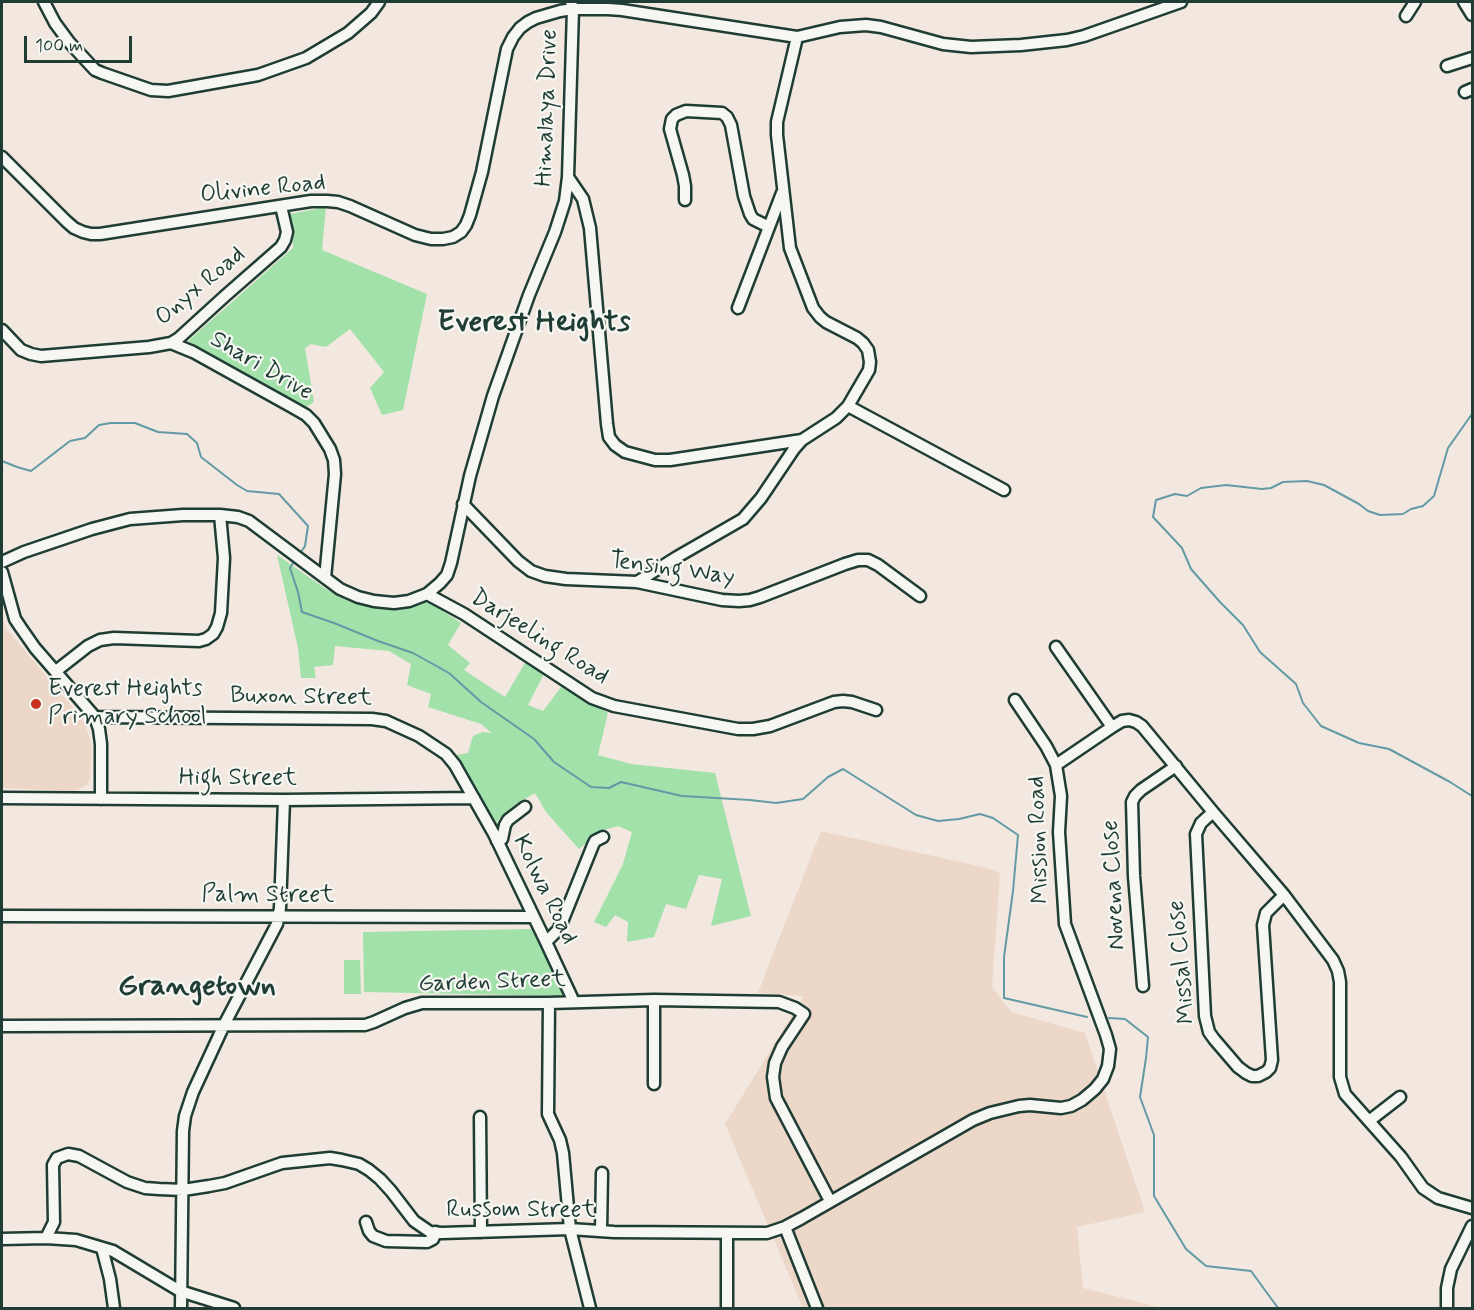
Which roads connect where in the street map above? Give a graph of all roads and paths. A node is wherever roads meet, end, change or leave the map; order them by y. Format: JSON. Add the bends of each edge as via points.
{"nodes":[{"id":1,"x":44,"y":2,"type":"edge"},
{"id":2,"x":379,"y":2,"type":"edge"},
{"id":3,"x":1181,"y":2,"type":"edge"},
{"id":4,"x":1415,"y":2,"type":"edge"},
{"id":5,"x":1464,"y":2,"type":"edge"},
{"id":6,"x":572,"y":5,"type":"edge"},
{"id":7,"x":1473,"y":15,"type":"edge"},
{"id":8,"x":1406,"y":16,"type":"dead end"},
{"id":9,"x":797,"y":37,"type":"junction"},
{"id":10,"x":1473,"y":58,"type":"edge"},
{"id":11,"x":1447,"y":66,"type":"dead end"},
{"id":12,"x":2,"y":157,"type":"edge"},
{"id":13,"x":568,"y":177,"type":"junction"},
{"id":14,"x":783,"y":190,"type":"junction"},
{"id":15,"x":685,"y":200,"type":"dead end"},
{"id":16,"x":281,"y":206,"type":"junction"},
{"id":17,"x":769,"y":226,"type":"junction"},
{"id":18,"x":738,"y":308,"type":"dead end"},
{"id":19,"x":2,"y":330,"type":"edge"},
{"id":20,"x":171,"y":343,"type":"junction"},
{"id":21,"x":848,"y":406,"type":"junction"},
{"id":22,"x":802,"y":440,"type":"junction"},
{"id":23,"x":1004,"y":490,"type":"dead end"},
{"id":24,"x":464,"y":504,"type":"junction"},
{"id":25,"x":220,"y":515,"type":"junction"},
{"id":26,"x":2,"y":562,"type":"edge"},
{"id":27,"x":2,"y":572,"type":"edge"},
{"id":28,"x":325,"y":578,"type":"junction"},
{"id":29,"x":637,"y":582,"type":"junction"},
{"id":30,"x":427,"y":594,"type":"junction"},
{"id":31,"x":920,"y":596,"type":"dead end"},
{"id":32,"x":1056,"y":647,"type":"dead end"},
{"id":33,"x":56,"y":671,"type":"junction"},
{"id":34,"x":1015,"y":700,"type":"dead end"},
{"id":35,"x":876,"y":710,"type":"dead end"},
{"id":36,"x":95,"y":717,"type":"junction"},
{"id":37,"x":1112,"y":727,"type":"junction"},
{"id":38,"x":1056,"y":765,"type":"junction"},
{"id":39,"x":1176,"y":766,"type":"junction"},
{"id":40,"x":2,"y":798,"type":"edge"},
{"id":41,"x":474,"y":798,"type":"junction"},
{"id":42,"x":101,"y":799,"type":"junction"},
{"id":43,"x":284,"y":800,"type":"junction"},
{"id":44,"x":525,"y":807,"type":"dead end"},
{"id":45,"x":1213,"y":812,"type":"junction"},
{"id":46,"x":603,"y":837,"type":"dead end"},
{"id":47,"x":498,"y":842,"type":"junction"},
{"id":48,"x":1284,"y":895,"type":"junction"},
{"id":49,"x":2,"y":916,"type":"edge"},
{"id":50,"x":278,"y":917,"type":"junction"},
{"id":51,"x":534,"y":917,"type":"junction"},
{"id":52,"x":546,"y":942,"type":"junction"},
{"id":53,"x":1143,"y":986,"type":"dead end"},
{"id":54,"x":654,"y":1000,"type":"junction"},
{"id":55,"x":574,"y":1002,"type":"junction"},
{"id":56,"x":549,"y":1003,"type":"junction"},
{"id":57,"x":224,"y":1025,"type":"junction"},
{"id":58,"x":2,"y":1026,"type":"edge"},
{"id":59,"x":654,"y":1084,"type":"dead end"},
{"id":60,"x":1400,"y":1097,"type":"dead end"},
{"id":61,"x":480,"y":1117,"type":"dead end"},
{"id":62,"x":1369,"y":1121,"type":"junction"},
{"id":63,"x":602,"y":1173,"type":"dead end"},
{"id":64,"x":183,"y":1190,"type":"junction"},
{"id":65,"x":830,"y":1201,"type":"junction"},
{"id":66,"x":1473,"y":1208,"type":"edge"},
{"id":67,"x":54,"y":1222,"type":"junction"},
{"id":68,"x":366,"y":1222,"type":"dead end"},
{"id":69,"x":419,"y":1225,"type":"junction"},
{"id":70,"x":1473,"y":1226,"type":"edge"},
{"id":71,"x":785,"y":1227,"type":"junction"},
{"id":72,"x":570,"y":1229,"type":"junction"},
{"id":73,"x":601,"y":1231,"type":"junction"},
{"id":74,"x":436,"y":1232,"type":"junction"},
{"id":75,"x":481,"y":1232,"type":"junction"},
{"id":76,"x":727,"y":1233,"type":"junction"},
{"id":77,"x":46,"y":1238,"type":"junction"},
{"id":78,"x":2,"y":1239,"type":"edge"},
{"id":79,"x":67,"y":1239,"type":"junction"},
{"id":80,"x":416,"y":1242,"type":"junction"},
{"id":81,"x":102,"y":1248,"type":"junction"},
{"id":82,"x":180,"y":1291,"type":"junction"},
{"id":83,"x":114,"y":1308,"type":"edge"},
{"id":84,"x":181,"y":1308,"type":"edge"},
{"id":85,"x":234,"y":1308,"type":"edge"},
{"id":86,"x":590,"y":1308,"type":"edge"},
{"id":87,"x":727,"y":1308,"type":"edge"},
{"id":88,"x":817,"y":1308,"type":"edge"},
{"id":89,"x":1447,"y":1308,"type":"edge"}],
"edges":[{"from":1,"to":2,"type":"street","via":[[69,42],[95,70],[151,90],[168,91],[258,75],[306,58],[348,33]]},
{"from":3,"to":9,"type":"street","name":"Himalaya Drive","via":[[1084,36],[1021,45],[943,44],[866,25]]},
{"from":4,"to":8,"type":"street"},
{"from":5,"to":7,"type":"street"},
{"from":6,"to":9,"type":"street","name":"Himalaya Drive"},
{"from":6,"to":13,"type":"street","name":"Himalaya Drive"},
{"from":6,"to":16,"type":"street","name":"Olivine Road","via":[[528,22],[507,49],[482,172],[461,232],[443,239],[423,237],[338,202]]},
{"from":9,"to":14,"type":"street","via":[[777,122]]},
{"from":10,"to":11,"type":"street"},
{"from":12,"to":16,"type":"street","name":"Olivine Road","via":[[74,228],[91,234]]},
{"from":13,"to":22,"type":"street","via":[[583,199],[590,228],[607,424],[615,445],[625,452],[655,460]]},
{"from":13,"to":24,"type":"street","name":"Himalaya Drive","via":[[555,232],[493,396]]},
{"from":14,"to":17,"type":"street"},
{"from":14,"to":21,"type":"street","via":[[790,248],[813,308],[819,317],[857,338],[868,350],[869,370]]},
{"from":15,"to":17,"type":"street","via":[[683,175],[670,129],[672,119],[686,111],[722,113],[731,125],[750,214]]},
{"from":16,"to":20,"type":"street","name":"Onyx Road","via":[[287,232],[281,247]]},
{"from":17,"to":18,"type":"street"},
{"from":19,"to":20,"type":"street","name":"Onyx Road","via":[[21,350],[41,356]]},
{"from":20,"to":28,"type":"street","name":"Shari Drive","via":[[194,352],[315,423],[330,449],[335,474]]},
{"from":21,"to":22,"type":"street"},
{"from":21,"to":23,"type":"street"},
{"from":22,"to":29,"type":"street","via":[[743,519]]},
{"from":24,"to":29,"type":"street","name":"Tensing Way","via":[[531,571],[566,579]]},
{"from":24,"to":30,"type":"street","name":"Himalaya Drive","via":[[447,575]]},
{"from":25,"to":26,"type":"street","name":"Himalaya Drive","via":[[119,521]]},
{"from":25,"to":28,"type":"street","name":"Himalaya Drive","via":[[249,521]]},
{"from":25,"to":33,"type":"street","via":[[224,558],[221,613],[213,634],[186,642],[100,640]]},
{"from":27,"to":33,"type":"street","via":[[15,619]]},
{"from":28,"to":30,"type":"street","name":"Himalaya Drive","via":[[340,589],[374,601],[394,603]]},
{"from":29,"to":31,"type":"street","name":"Tensing Way","via":[[722,600],[750,600],[845,564],[868,560]]},
{"from":30,"to":35,"type":"street","name":"Darjeeling Road","via":[[592,698],[614,706],[738,729],[770,726],[843,701]]},
{"from":32,"to":37,"type":"street"},
{"from":33,"to":36,"type":"street"},
{"from":34,"to":38,"type":"street"},
{"from":36,"to":41,"type":"street","name":"Buxon Street","via":[[372,718],[419,736],[446,754]]},
{"from":36,"to":42,"type":"street","via":[[101,744]]},
{"from":37,"to":38,"type":"street","name":"Mission Road"},
{"from":37,"to":39,"type":"street","name":"Mission Road","via":[[1122,721],[1136,722]]},
{"from":38,"to":65,"type":"street","name":"Mission Road","via":[[1065,924],[1107,1035],[1110,1049],[1103,1079],[1071,1106],[1019,1106],[973,1120]]},
{"from":39,"to":45,"type":"street","name":"Mission Road"},
{"from":39,"to":53,"type":"street","name":"Novena Close","via":[[1141,790],[1132,802]]},
{"from":40,"to":42,"type":"street","name":"High Street"},
{"from":41,"to":43,"type":"street","name":"High Street"},
{"from":41,"to":47,"type":"street","name":"Kolwa Road"},
{"from":42,"to":43,"type":"street","name":"High Street"},
{"from":43,"to":50,"type":"street"},
{"from":44,"to":47,"type":"street","via":[[508,819]]},
{"from":45,"to":48,"type":"street","name":"Mission Road"},
{"from":45,"to":48,"type":"street","name":"Missal Close","via":[[1201,822],[1196,834],[1205,1017],[1214,1039],[1238,1067],[1252,1076],[1266,1072],[1272,1060],[1263,925],[1266,913]]},
{"from":46,"to":52,"type":"street","via":[[596,841],[558,930]]},
{"from":47,"to":51,"type":"street","name":"Kolwa Road"},
{"from":48,"to":62,"type":"street","name":"Mission Road","via":[[1338,971],[1341,1084]]},
{"from":49,"to":50,"type":"street","name":"Palm Street"},
{"from":50,"to":51,"type":"street","name":"Palm Street"},
{"from":50,"to":57,"type":"street","via":[[273,934]]},
{"from":51,"to":52,"type":"street","name":"Kolwa Road"},
{"from":52,"to":55,"type":"street","name":"Kolwa Road"},
{"from":54,"to":55,"type":"street","name":"Garden Street"},
{"from":54,"to":59,"type":"street"},
{"from":54,"to":65,"type":"street","name":"Garden Street","via":[[779,1002],[804,1014],[775,1063],[774,1089],[785,1118]]},
{"from":55,"to":56,"type":"street","name":"Garden Street"},
{"from":56,"to":57,"type":"street","name":"Garden Street","via":[[422,1003],[364,1025]]},
{"from":56,"to":72,"type":"street","via":[[548,1114],[560,1140]]},
{"from":57,"to":58,"type":"street","name":"Garden Street"},
{"from":57,"to":64,"type":"street","via":[[188,1107],[183,1131]]},
{"from":60,"to":62,"type":"street"},
{"from":61,"to":75,"type":"street"},
{"from":62,"to":66,"type":"street","name":"Mission Road","via":[[1423,1188],[1438,1198]]},
{"from":63,"to":73,"type":"street"},
{"from":64,"to":67,"type":"street","name":"Russom Street","via":[[135,1185],[80,1156],[62,1156],[53,1165]]},
{"from":64,"to":69,"type":"street","name":"Russom Street","via":[[225,1183],[282,1163],[342,1160],[359,1164],[380,1179]]},
{"from":64,"to":82,"type":"street"},
{"from":65,"to":71,"type":"street","name":"Mission Road"},
{"from":67,"to":77,"type":"street","name":"Russom Street"},
{"from":67,"to":79,"type":"street"},
{"from":68,"to":80,"type":"street","via":[[371,1233],[380,1239]]},
{"from":69,"to":74,"type":"street","name":"Russom Street"},
{"from":69,"to":80,"type":"street"},
{"from":70,"to":89,"type":"street","via":[[1452,1269]]},
{"from":71,"to":76,"type":"street","name":"Russom Street","via":[[767,1233]]},
{"from":71,"to":88,"type":"street"},
{"from":72,"to":73,"type":"street","name":"Russom Street"},
{"from":72,"to":75,"type":"street","name":"Russom Street"},
{"from":72,"to":86,"type":"street"},
{"from":73,"to":76,"type":"street","name":"Russom Street"},
{"from":74,"to":75,"type":"street","name":"Russom Street"},
{"from":74,"to":80,"type":"street","via":[[428,1242]]},
{"from":76,"to":87,"type":"street"},
{"from":77,"to":78,"type":"street"},
{"from":77,"to":79,"type":"street"},
{"from":79,"to":81,"type":"street"},
{"from":81,"to":82,"type":"street"},
{"from":81,"to":83,"type":"street"},
{"from":82,"to":84,"type":"street"},
{"from":82,"to":85,"type":"street"}]}
